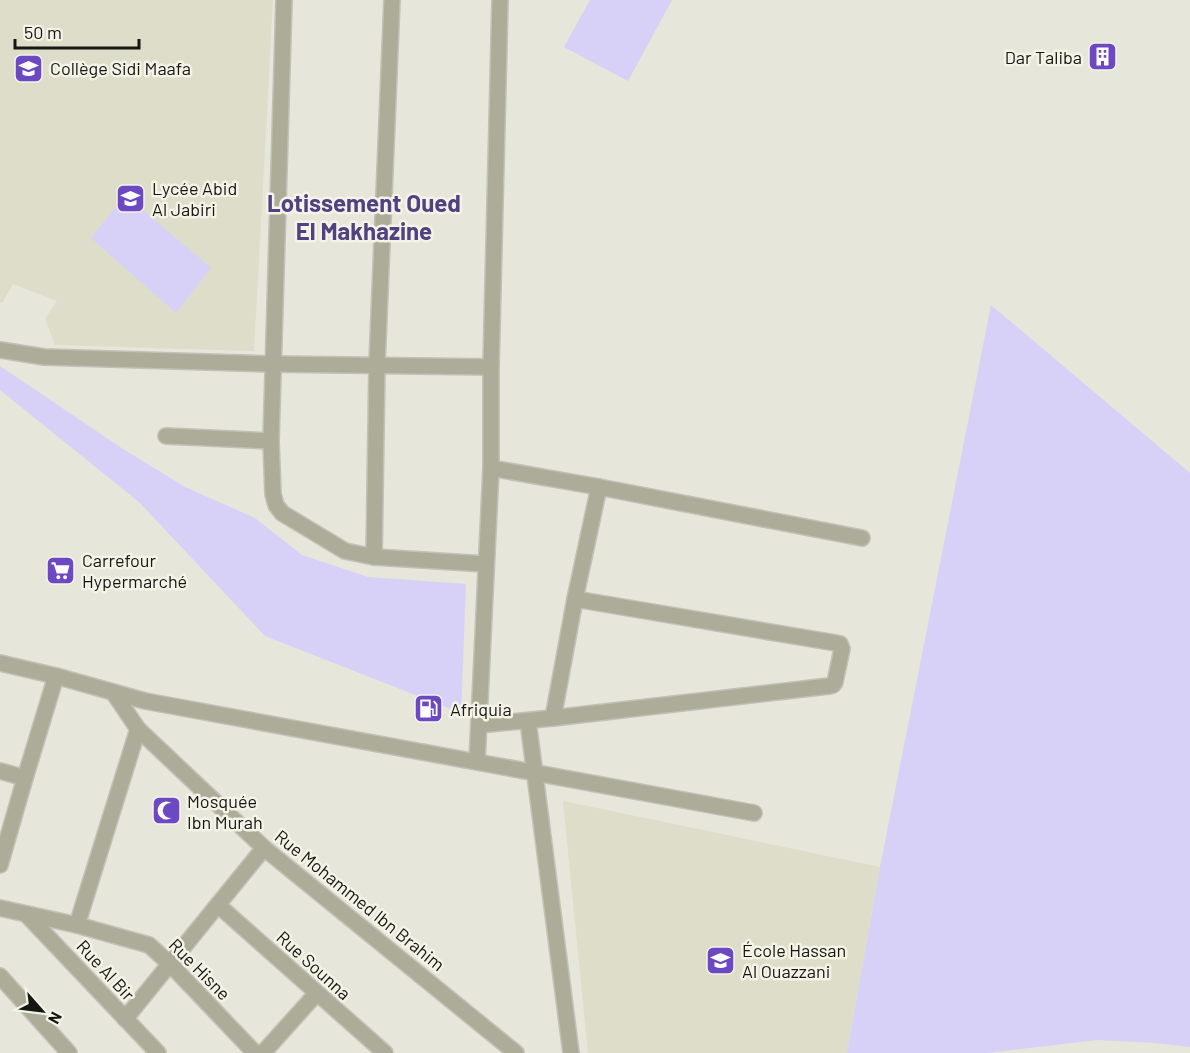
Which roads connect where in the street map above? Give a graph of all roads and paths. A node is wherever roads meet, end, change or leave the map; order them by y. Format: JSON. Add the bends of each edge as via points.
{"nodes":[{"id":1,"x":284,"y":0,"type":"edge"},
{"id":2,"x":392,"y":0,"type":"edge"},
{"id":3,"x":500,"y":0,"type":"edge"},
{"id":4,"x":0,"y":350,"type":"edge"},
{"id":5,"x":272,"y":364,"type":"junction"},
{"id":6,"x":377,"y":364,"type":"junction"},
{"id":7,"x":491,"y":367,"type":"junction"},
{"id":8,"x":166,"y":436,"type":"dead end"},
{"id":9,"x":271,"y":441,"type":"junction"},
{"id":10,"x":491,"y":468,"type":"junction"},
{"id":11,"x":599,"y":487,"type":"junction"},
{"id":12,"x":862,"y":538,"type":"dead end"},
{"id":13,"x":374,"y":557,"type":"junction"},
{"id":14,"x":486,"y":564,"type":"junction"},
{"id":15,"x":574,"y":599,"type":"junction"},
{"id":16,"x":0,"y":663,"type":"edge"},
{"id":17,"x":56,"y":676,"type":"junction"},
{"id":18,"x":112,"y":692,"type":"junction"},
{"id":19,"x":552,"y":718,"type":"junction"},
{"id":20,"x":528,"y":721,"type":"junction"},
{"id":21,"x":479,"y":725,"type":"junction"},
{"id":22,"x":138,"y":729,"type":"junction"},
{"id":23,"x":477,"y":762,"type":"junction"},
{"id":24,"x":0,"y":771,"type":"edge"},
{"id":25,"x":534,"y":772,"type":"junction"},
{"id":26,"x":25,"y":778,"type":"junction"},
{"id":27,"x":754,"y":813,"type":"dead end"},
{"id":28,"x":264,"y":848,"type":"junction"},
{"id":29,"x":0,"y":866,"type":"edge"},
{"id":30,"x":218,"y":905,"type":"junction"},
{"id":31,"x":0,"y":908,"type":"edge"},
{"id":32,"x":26,"y":914,"type":"junction"},
{"id":33,"x":77,"y":926,"type":"junction"},
{"id":34,"x":170,"y":964,"type":"junction"},
{"id":35,"x":0,"y":976,"type":"edge"},
{"id":36,"x":316,"y":994,"type":"junction"},
{"id":37,"x":125,"y":1018,"type":"junction"},
{"id":38,"x":69,"y":1053,"type":"edge"},
{"id":39,"x":158,"y":1053,"type":"edge"},
{"id":40,"x":255,"y":1053,"type":"edge"},
{"id":41,"x":263,"y":1053,"type":"edge"},
{"id":42,"x":385,"y":1053,"type":"edge"},
{"id":43,"x":516,"y":1053,"type":"edge"},
{"id":44,"x":571,"y":1053,"type":"edge"}],
"edges":[{"from":1,"to":5,"type":"street"},
{"from":2,"to":6,"type":"street"},
{"from":3,"to":7,"type":"street"},
{"from":4,"to":5,"type":"street","via":[[44,357]]},
{"from":5,"to":6,"type":"street"},
{"from":5,"to":9,"type":"street"},
{"from":6,"to":7,"type":"street"},
{"from":6,"to":13,"type":"street"},
{"from":7,"to":10,"type":"street"},
{"from":8,"to":9,"type":"street"},
{"from":9,"to":13,"type":"street","via":[[273,494],[282,513],[345,551]]},
{"from":10,"to":11,"type":"street"},
{"from":10,"to":14,"type":"street"},
{"from":11,"to":12,"type":"street"},
{"from":11,"to":15,"type":"street"},
{"from":13,"to":14,"type":"street"},
{"from":14,"to":21,"type":"street"},
{"from":15,"to":19,"type":"street"},
{"from":15,"to":19,"type":"street","via":[[836,643],[842,650],[835,682],[829,686]]},
{"from":16,"to":17,"type":"street"},
{"from":17,"to":18,"type":"street"},
{"from":17,"to":26,"type":"street"},
{"from":18,"to":22,"type":"street","name":"Rue Mohammed Ibn Brahim"},
{"from":18,"to":23,"type":"street"},
{"from":19,"to":20,"type":"street"},
{"from":20,"to":21,"type":"street"},
{"from":20,"to":25,"type":"street"},
{"from":21,"to":23,"type":"street"},
{"from":22,"to":28,"type":"street","name":"Rue Mohammed Ibn Brahim"},
{"from":22,"to":33,"type":"street"},
{"from":23,"to":25,"type":"street"},
{"from":24,"to":26,"type":"street"},
{"from":25,"to":27,"type":"street"},
{"from":25,"to":44,"type":"street"},
{"from":26,"to":29,"type":"street"},
{"from":28,"to":30,"type":"street"},
{"from":28,"to":43,"type":"street","name":"Rue Mohammed Ibn Brahim"},
{"from":30,"to":34,"type":"street"},
{"from":30,"to":36,"type":"street","name":"Rue Sounna"},
{"from":31,"to":32,"type":"street","name":"Rue Hisne"},
{"from":32,"to":33,"type":"street","name":"Rue Hisne"},
{"from":32,"to":37,"type":"street","name":"Rue Al Bir"},
{"from":33,"to":34,"type":"street","name":"Rue Hisne","via":[[148,945]]},
{"from":34,"to":37,"type":"street"},
{"from":34,"to":40,"type":"street","name":"Rue Hisne"},
{"from":35,"to":38,"type":"street"},
{"from":36,"to":41,"type":"street"},
{"from":36,"to":42,"type":"street","name":"Rue Sounna"},
{"from":37,"to":39,"type":"street","name":"Rue Al Bir"}]}
